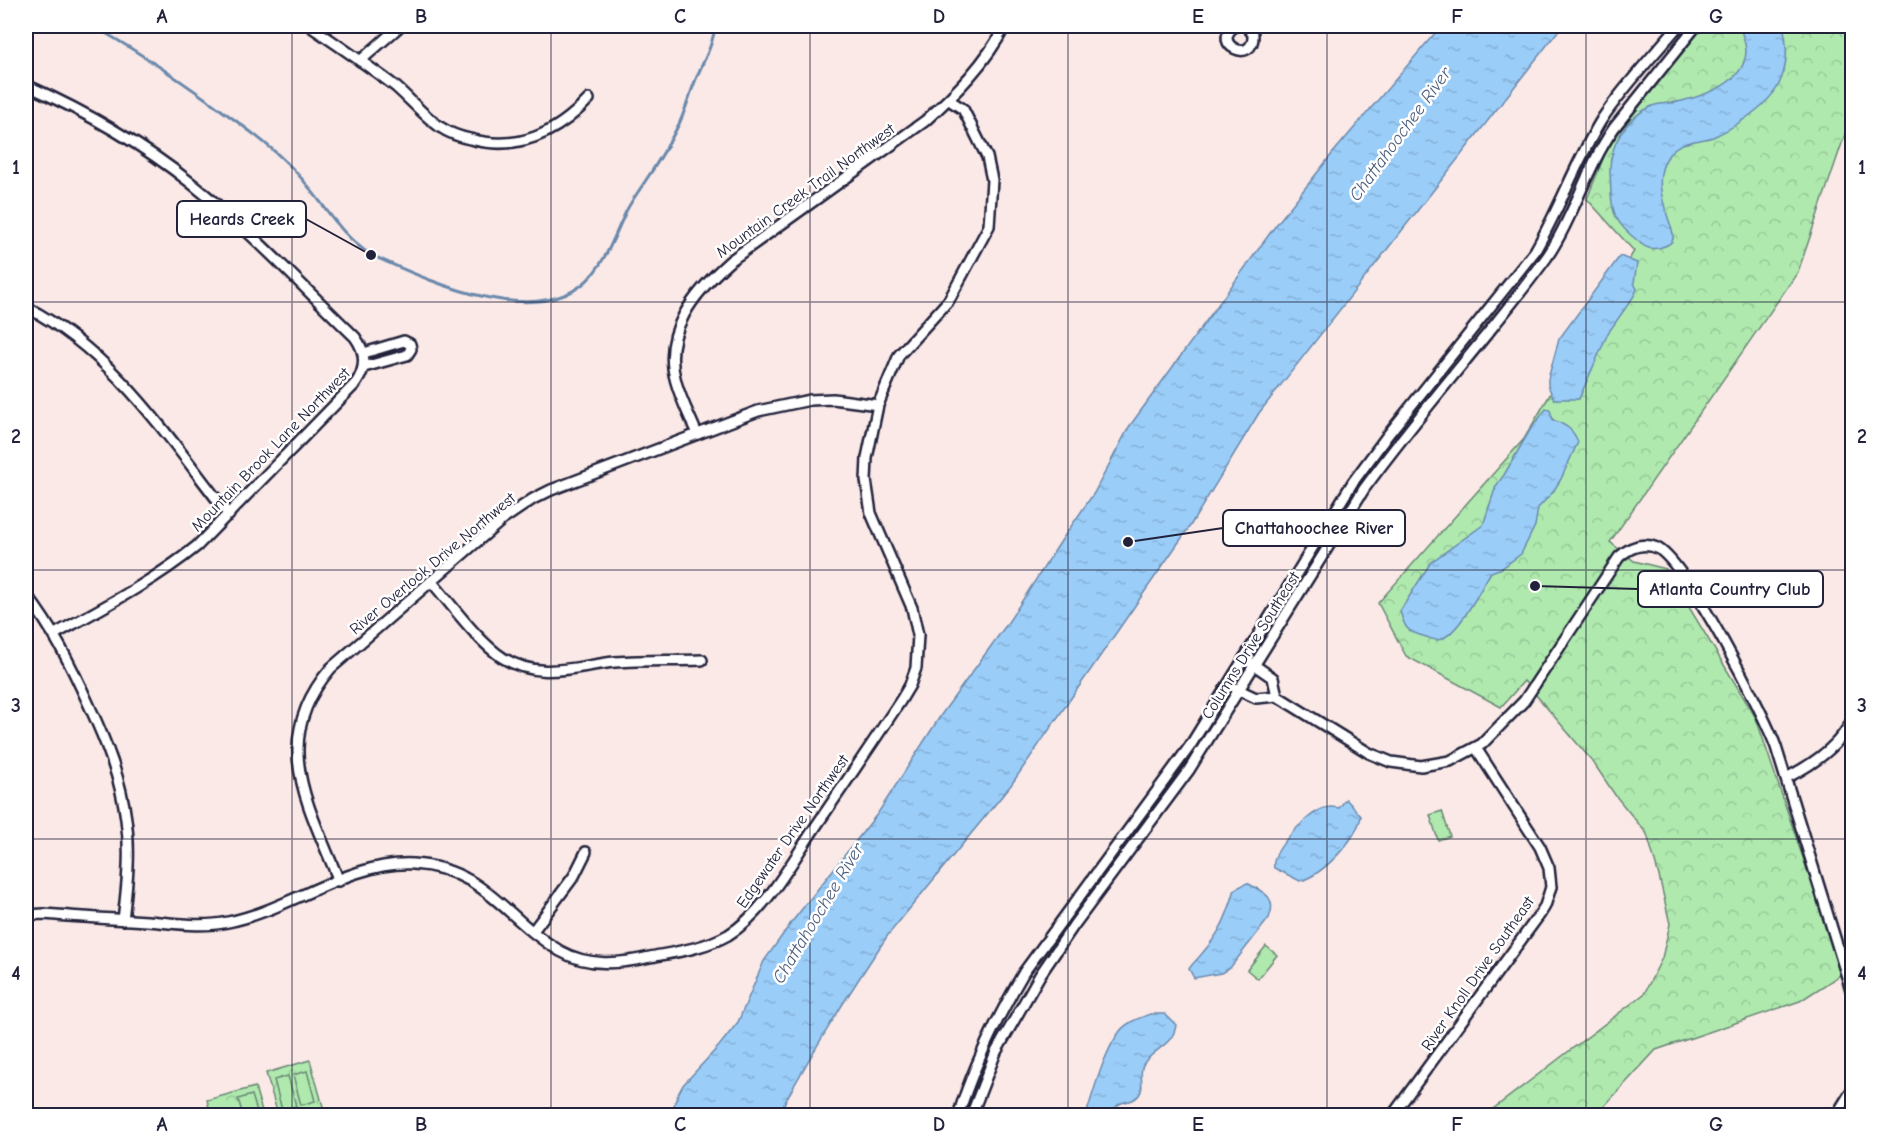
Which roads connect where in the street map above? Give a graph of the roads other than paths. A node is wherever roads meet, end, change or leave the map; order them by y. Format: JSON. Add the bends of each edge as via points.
{"nodes":[{"id":1,"x":310,"y":26,"type":"edge"},
{"id":2,"x":400,"y":26,"type":"edge"},
{"id":3,"x":1005,"y":26,"type":"edge"},
{"id":4,"x":1235,"y":26,"type":"edge"},
{"id":5,"x":1678,"y":26,"type":"edge"},
{"id":6,"x":1696,"y":26,"type":"edge"},
{"id":7,"x":1252,"y":27,"type":"edge"},
{"id":8,"x":360,"y":61,"type":"junction"},
{"id":9,"x":26,"y":85,"type":"edge"},
{"id":10,"x":589,"y":99,"type":"dead end"},
{"id":11,"x":949,"y":100,"type":"junction"},
{"id":12,"x":26,"y":307,"type":"edge"},
{"id":13,"x":364,"y":353,"type":"junction"},
{"id":14,"x":364,"y":367,"type":"junction"},
{"id":15,"x":878,"y":405,"type":"junction"},
{"id":16,"x":697,"y":434,"type":"junction"},
{"id":17,"x":229,"y":514,"type":"junction"},
{"id":18,"x":431,"y":581,"type":"junction"},
{"id":19,"x":26,"y":594,"type":"edge"},
{"id":20,"x":55,"y":634,"type":"junction"},
{"id":21,"x":1244,"y":658,"type":"junction"},
{"id":22,"x":702,"y":660,"type":"dead end"},
{"id":23,"x":1255,"y":665,"type":"junction"},
{"id":24,"x":1228,"y":684,"type":"junction"},
{"id":25,"x":1239,"y":690,"type":"junction"},
{"id":26,"x":1278,"y":696,"type":"junction"},
{"id":27,"x":1852,"y":720,"type":"edge"},
{"id":28,"x":1476,"y":748,"type":"junction"},
{"id":29,"x":1786,"y":778,"type":"junction"},
{"id":30,"x":586,"y":852,"type":"dead end"},
{"id":31,"x":339,"y":881,"type":"junction"},
{"id":32,"x":26,"y":915,"type":"edge"},
{"id":33,"x":123,"y":920,"type":"junction"},
{"id":34,"x":533,"y":931,"type":"junction"},
{"id":35,"x":1852,"y":993,"type":"edge"},
{"id":36,"x":1852,"y":1090,"type":"edge"},
{"id":37,"x":958,"y":1116,"type":"edge"},
{"id":38,"x":972,"y":1116,"type":"edge"},
{"id":39,"x":1392,"y":1116,"type":"edge"},
{"id":40,"x":1836,"y":1116,"type":"edge"}],
"edges":[{"from":1,"to":8,"type":"street"},
{"from":2,"to":8,"type":"street"},
{"from":3,"to":11,"type":"street","name":"Mountain Creek Trail Northwest"},
{"from":4,"to":7,"type":"street","via":[[1228,39],[1231,47],[1239,51],[1253,43]]},
{"from":5,"to":21,"type":"street","name":"Columns Drive Southeast","via":[[1604,117],[1534,250],[1364,466]]},
{"from":6,"to":23,"type":"street","name":"Columns Drive Southeast","via":[[1625,111],[1602,145],[1560,233],[1534,275],[1364,489]]},
{"from":8,"to":10,"type":"street","via":[[441,127],[481,142],[510,143],[540,136],[565,122]]},
{"from":9,"to":13,"type":"street","name":"Mountain Brook Lane Northwest","via":[[136,143],[190,182],[242,226],[355,337]]},
{"from":11,"to":15,"type":"street","name":"Edgewater Drive Northwest","via":[[963,109],[987,157],[992,180],[989,226],[949,300],[899,355]]},
{"from":11,"to":16,"type":"street","name":"Mountain Creek Trail Northwest","via":[[900,140],[730,261],[697,295],[675,333],[672,355],[676,382]]},
{"from":12,"to":17,"type":"street","via":[[99,357]]},
{"from":13,"to":14,"type":"street","name":"Mountain Brook Lane Northwest"},
{"from":13,"to":14,"type":"street","via":[[404,341],[411,349],[407,355]]},
{"from":14,"to":17,"type":"street","name":"Mountain Brook Lane Northwest","via":[[356,383]]},
{"from":15,"to":16,"type":"street","name":"River Overlook Drive Northwest","via":[[833,399],[791,403]]},
{"from":15,"to":34,"type":"street","name":"Edgewater Drive Northwest","via":[[867,458],[868,500],[912,608],[918,635],[916,668],[901,700],[761,905],[730,934],[697,947],[607,963],[564,954]]},
{"from":16,"to":18,"type":"street","name":"River Overlook Drive Northwest","via":[[533,499],[502,520]]},
{"from":17,"to":20,"type":"street","name":"Mountain Brook Lane Northwest","via":[[198,546],[165,571]]},
{"from":18,"to":22,"type":"street","via":[[488,646],[523,667],[555,672],[616,662]]},
{"from":18,"to":31,"type":"street","name":"River Overlook Drive Northwest","via":[[331,668],[314,690],[304,714],[297,748],[300,779]]},
{"from":19,"to":20,"type":"street"},
{"from":20,"to":33,"type":"street","via":[[108,749],[121,789],[129,852]]},
{"from":21,"to":23,"type":"street"},
{"from":21,"to":24,"type":"street","name":"Columns Drive Southeast"},
{"from":23,"to":25,"type":"street","name":"Columns Drive Southeast"},
{"from":23,"to":26,"type":"street","via":[[1273,678]]},
{"from":24,"to":25,"type":"street"},
{"from":24,"to":37,"type":"street","name":"Columns Drive Southeast","via":[[1190,746],[1024,972],[977,1060]]},
{"from":25,"to":26,"type":"street","via":[[1256,698]]},
{"from":25,"to":38,"type":"street","name":"Columns Drive Southeast","via":[[1189,770],[1040,975],[996,1052]]},
{"from":26,"to":28,"type":"street","via":[[1364,750],[1399,765],[1440,764]]},
{"from":27,"to":29,"type":"street","via":[[1831,749]]},
{"from":28,"to":29,"type":"street","via":[[1524,701],[1619,557],[1632,548],[1648,546],[1662,551],[1677,566],[1736,665],[1765,717]]},
{"from":28,"to":39,"type":"street","name":"River Knoll Drive Southeast","via":[[1540,847],[1550,868],[1551,887],[1540,914]]},
{"from":29,"to":35,"type":"street"},
{"from":30,"to":34,"type":"street","via":[[574,876]]},
{"from":31,"to":33,"type":"street","name":"Edgewater Drive Northwest","via":[[257,915],[228,922],[198,925]]},
{"from":31,"to":34,"type":"street","name":"Edgewater Drive Northwest","via":[[390,865],[439,868],[481,887]]},
{"from":32,"to":33,"type":"street","name":"Edgewater Drive Northwest"},
{"from":36,"to":40,"type":"street"}]}
